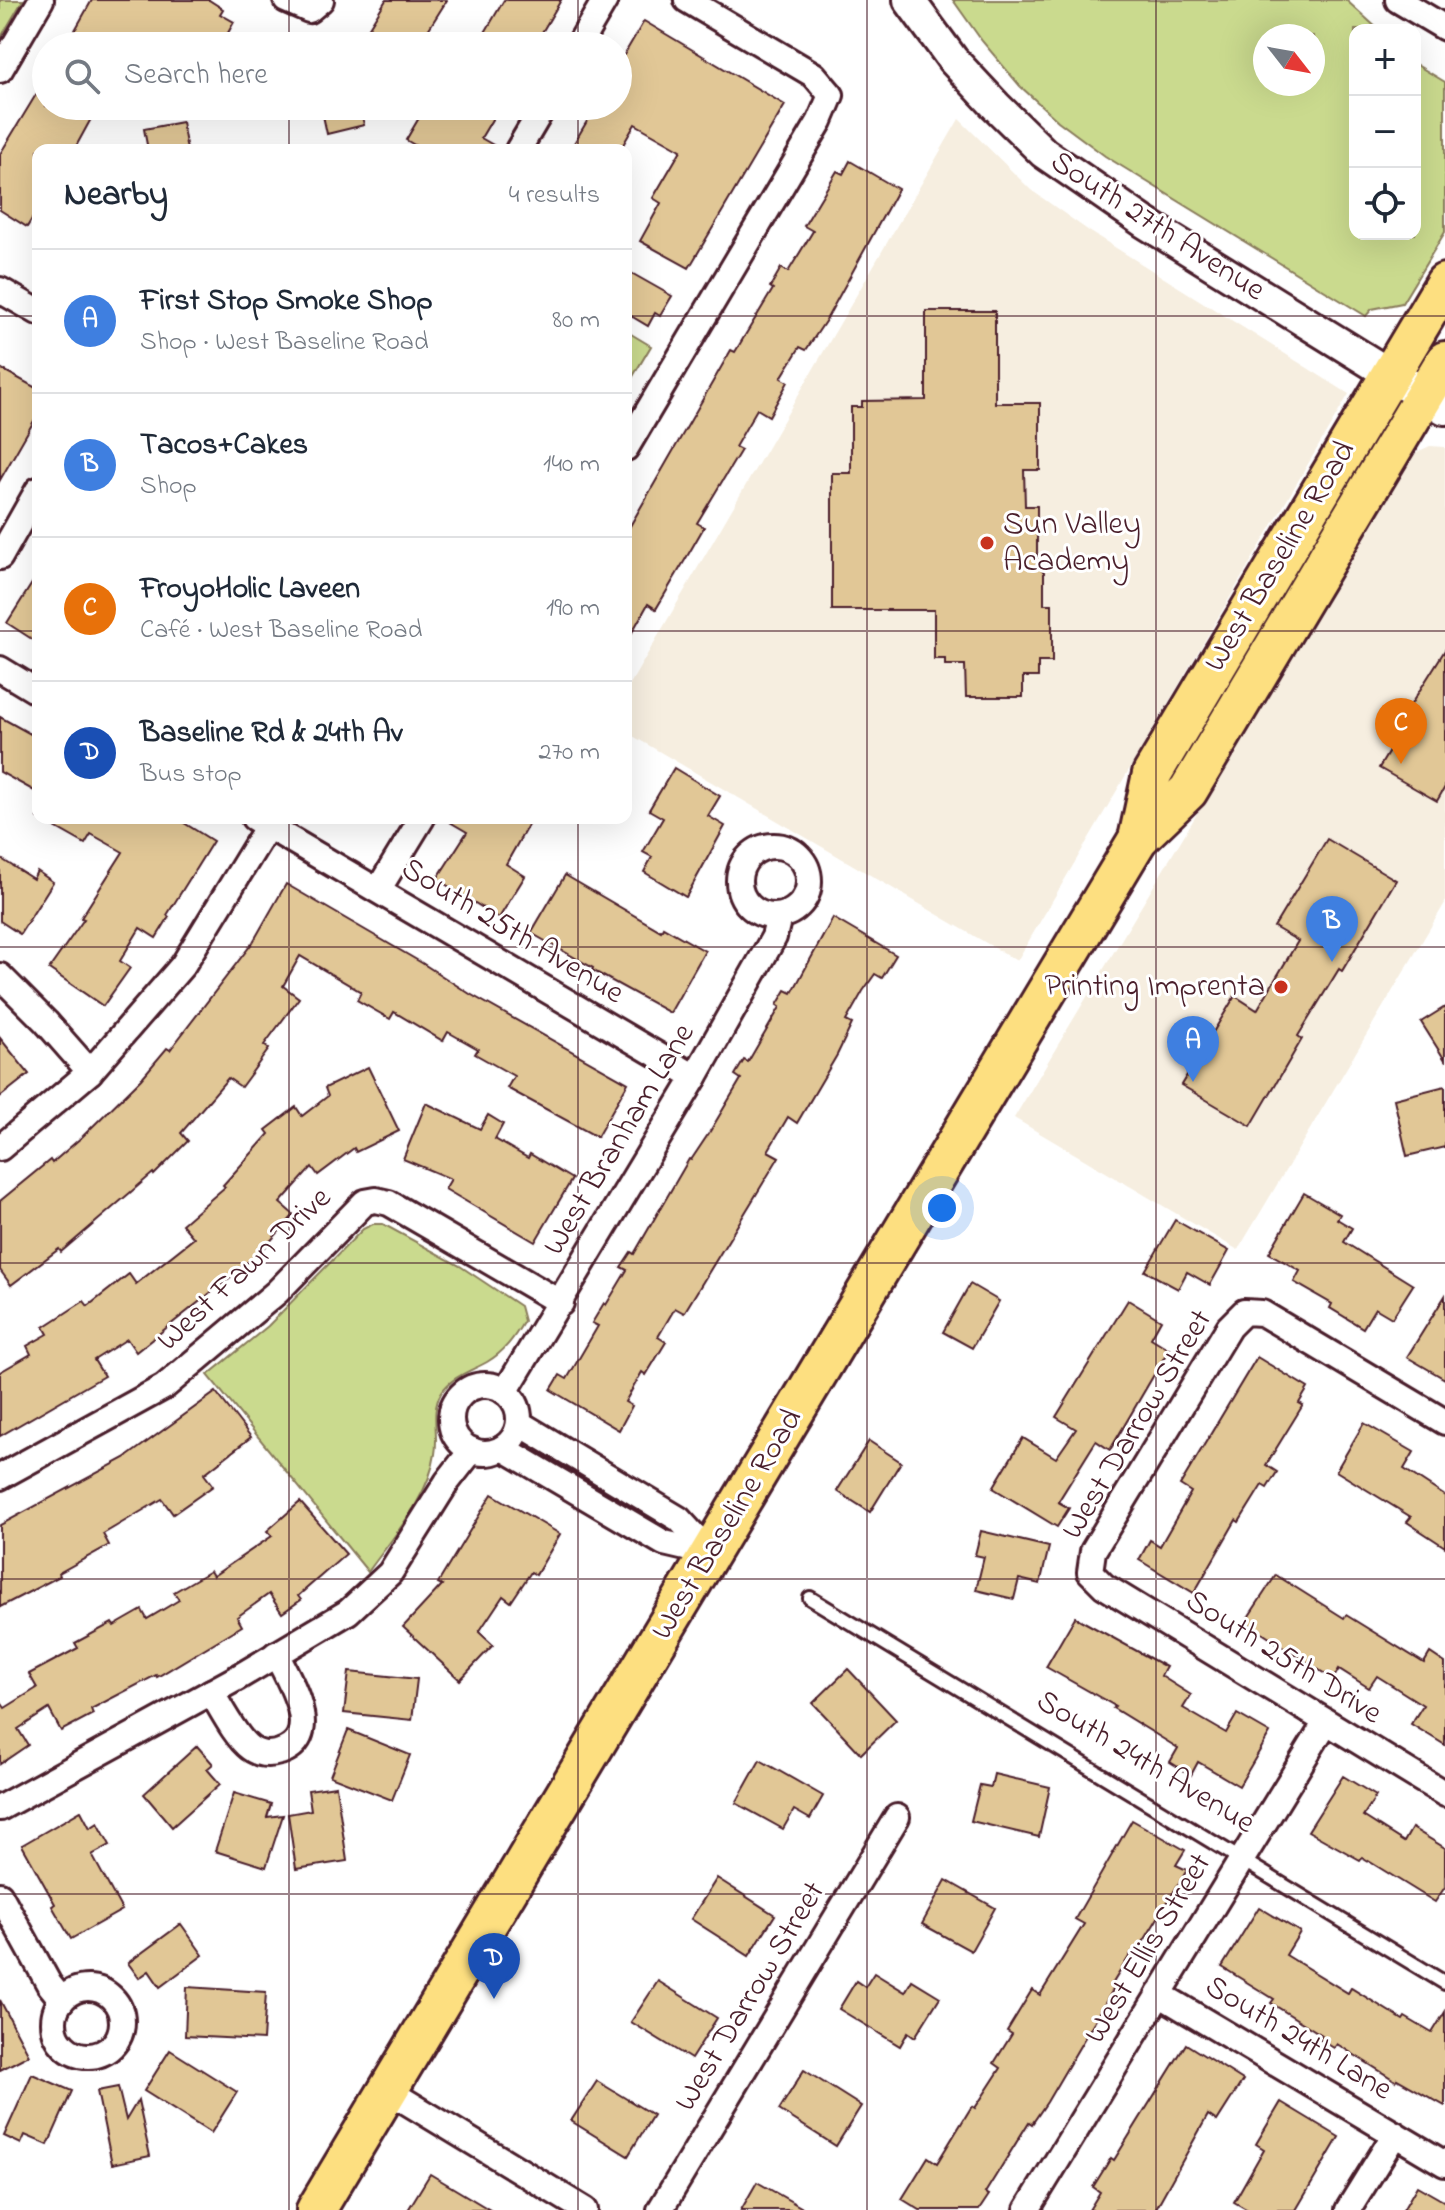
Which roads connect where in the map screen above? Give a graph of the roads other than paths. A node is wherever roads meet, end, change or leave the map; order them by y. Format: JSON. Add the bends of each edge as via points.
{"nodes":[{"id":1,"x":41,"y":0,"type":"edge"},
{"id":2,"x":286,"y":0,"type":"edge"},
{"id":3,"x":605,"y":0,"type":"edge"},
{"id":4,"x":687,"y":0,"type":"edge"},
{"id":5,"x":909,"y":0,"type":"edge"},
{"id":6,"x":1398,"y":0,"type":"edge"},
{"id":7,"x":315,"y":5,"type":"edge"},
{"id":8,"x":1445,"y":28,"type":"edge"},
{"id":9,"x":586,"y":32,"type":"edge"},
{"id":10,"x":0,"y":70,"type":"edge"},
{"id":11,"x":536,"y":120,"type":"edge"},
{"id":12,"x":522,"y":144,"type":"edge"},
{"id":13,"x":1445,"y":283,"type":"edge"},
{"id":14,"x":0,"y":290,"type":"edge"},
{"id":15,"x":32,"y":309,"type":"edge"},
{"id":16,"x":1445,"y":361,"type":"edge"},
{"id":17,"x":1391,"y":375,"type":"junction"},
{"id":18,"x":1435,"y":401,"type":"edge"},
{"id":19,"x":632,"y":438,"type":"edge"},
{"id":20,"x":32,"y":501,"type":"edge"},
{"id":21,"x":0,"y":557,"type":"edge"},
{"id":22,"x":0,"y":669,"type":"edge"},
{"id":23,"x":32,"y":688,"type":"edge"},
{"id":24,"x":260,"y":824,"type":"edge"},
{"id":25,"x":264,"y":824,"type":"edge"},
{"id":26,"x":418,"y":824,"type":"edge"},
{"id":27,"x":1138,"y":839,"type":"junction"},
{"id":28,"x":378,"y":890,"type":"junction"},
{"id":29,"x":779,"y":916,"type":"dead end"},
{"id":30,"x":0,"y":976,"type":"edge"},
{"id":31,"x":90,"y":1072,"type":"junction"},
{"id":32,"x":695,"y":1077,"type":"junction"},
{"id":33,"x":0,"y":1148,"type":"edge"},
{"id":34,"x":561,"y":1303,"type":"junction"},
{"id":35,"x":505,"y":1392,"type":"junction"},
{"id":36,"x":1445,"y":1422,"type":"edge"},
{"id":37,"x":519,"y":1423,"type":"junction"},
{"id":38,"x":503,"y":1448,"type":"junction"},
{"id":39,"x":472,"y":1450,"type":"junction"},
{"id":40,"x":0,"y":1477,"type":"edge"},
{"id":41,"x":711,"y":1554,"type":"junction"},
{"id":42,"x":1090,"y":1572,"type":"joint"},
{"id":43,"x":810,"y":1598,"type":"dead end"},
{"id":44,"x":276,"y":1654,"type":"junction"},
{"id":45,"x":211,"y":1692,"type":"junction"},
{"id":46,"x":1326,"y":1722,"type":"junction"},
{"id":47,"x":1445,"y":1794,"type":"edge"},
{"id":48,"x":0,"y":1808,"type":"edge"},
{"id":49,"x":897,"y":1817,"type":"dead end"},
{"id":50,"x":1242,"y":1859,"type":"junction"},
{"id":51,"x":0,"y":1895,"type":"edge"},
{"id":52,"x":1445,"y":1983,"type":"edge"},
{"id":53,"x":1159,"y":1994,"type":"junction"},
{"id":54,"x":62,"y":2000,"type":"dead end"},
{"id":55,"x":387,"y":2090,"type":"junction"},
{"id":56,"x":1395,"y":2134,"type":"junction"},
{"id":57,"x":1445,"y":2164,"type":"edge"},
{"id":58,"x":316,"y":2210,"type":"edge"},
{"id":59,"x":585,"y":2210,"type":"edge"},
{"id":60,"x":660,"y":2210,"type":"edge"},
{"id":61,"x":1027,"y":2210,"type":"edge"},
{"id":62,"x":1348,"y":2210,"type":"edge"}],
"edges":[{"from":1,"to":10,"type":"street"},
{"from":2,"to":7,"type":"street"},
{"from":3,"to":9,"type":"street"},
{"from":4,"to":19,"type":"street","via":[[814,75],[831,95]]},
{"from":5,"to":17,"type":"street","name":"South 27th Avenue","via":[[953,60],[1044,153],[1144,222]]},
{"from":6,"to":8,"type":"street"},
{"from":11,"to":12,"type":"street"},
{"from":13,"to":17,"type":"main road","name":"West Baseline Road"},
{"from":14,"to":15,"type":"street"},
{"from":16,"to":18,"type":"main road","name":"West Baseline Road"},
{"from":17,"to":18,"type":"main road","name":"South 27th Avenue"},
{"from":17,"to":27,"type":"main road","name":"West Baseline Road","via":[[1152,774]]},
{"from":18,"to":27,"type":"main road","name":"West Baseline Road","via":[[1188,791]]},
{"from":20,"to":21,"type":"street"},
{"from":22,"to":23,"type":"street"},
{"from":24,"to":31,"type":"street","via":[[183,965]]},
{"from":25,"to":28,"type":"street","name":"South 25th Avenue"},
{"from":26,"to":28,"type":"street"},
{"from":27,"to":41,"type":"main road","name":"West Baseline Road"},
{"from":28,"to":32,"type":"street","name":"South 25th Avenue"},
{"from":29,"to":32,"type":"street","name":"West Branham Lane","via":[[774,937]]},
{"from":30,"to":31,"type":"street"},
{"from":31,"to":33,"type":"street"},
{"from":32,"to":34,"type":"street","name":"West Branham Lane"},
{"from":34,"to":35,"type":"street","name":"West Branham Lane"},
{"from":34,"to":40,"type":"street","name":"West Fawn Drive","via":[[389,1203],[365,1202],[277,1292],[164,1387]]},
{"from":35,"to":37,"type":"street","via":[[517,1406]]},
{"from":35,"to":39,"type":"street","via":[[473,1388],[456,1403],[455,1435]]},
{"from":36,"to":42,"type":"street","name":"West Darrow Street","via":[[1262,1313],[1244,1312],[1229,1327],[1093,1551]]},
{"from":37,"to":38,"type":"street"},
{"from":37,"to":41,"type":"street","via":[[679,1519]]},
{"from":38,"to":39,"type":"street"},
{"from":38,"to":41,"type":"street","via":[[664,1543]]},
{"from":39,"to":44,"type":"street","via":[[390,1573],[348,1612]]},
{"from":41,"to":55,"type":"main road","name":"West Baseline Road"},
{"from":42,"to":46,"type":"street","name":"South 25th Drive","via":[[1104,1586]]},
{"from":43,"to":50,"type":"lane","name":"South 24th Avenue"},
{"from":44,"to":45,"type":"street"},
{"from":44,"to":45,"type":"street","via":[[302,1713],[302,1727],[287,1749],[261,1754],[248,1748]]},
{"from":45,"to":48,"type":"street"},
{"from":46,"to":47,"type":"street","name":"South 25th Drive"},
{"from":46,"to":50,"type":"street","name":"West Ellis Street"},
{"from":49,"to":60,"type":"street","name":"West Darrow Street"},
{"from":50,"to":52,"type":"lane","name":"South 24th Avenue"},
{"from":50,"to":53,"type":"street","name":"West Ellis Street"},
{"from":51,"to":54,"type":"street"},
{"from":53,"to":56,"type":"street","name":"South 24th Lane"},
{"from":53,"to":61,"type":"street","name":"West Ellis Street"},
{"from":55,"to":58,"type":"main road","name":"West Baseline Road"},
{"from":55,"to":59,"type":"street"},
{"from":56,"to":57,"type":"street","name":"South 24th Lane"},
{"from":56,"to":62,"type":"street"}]}
